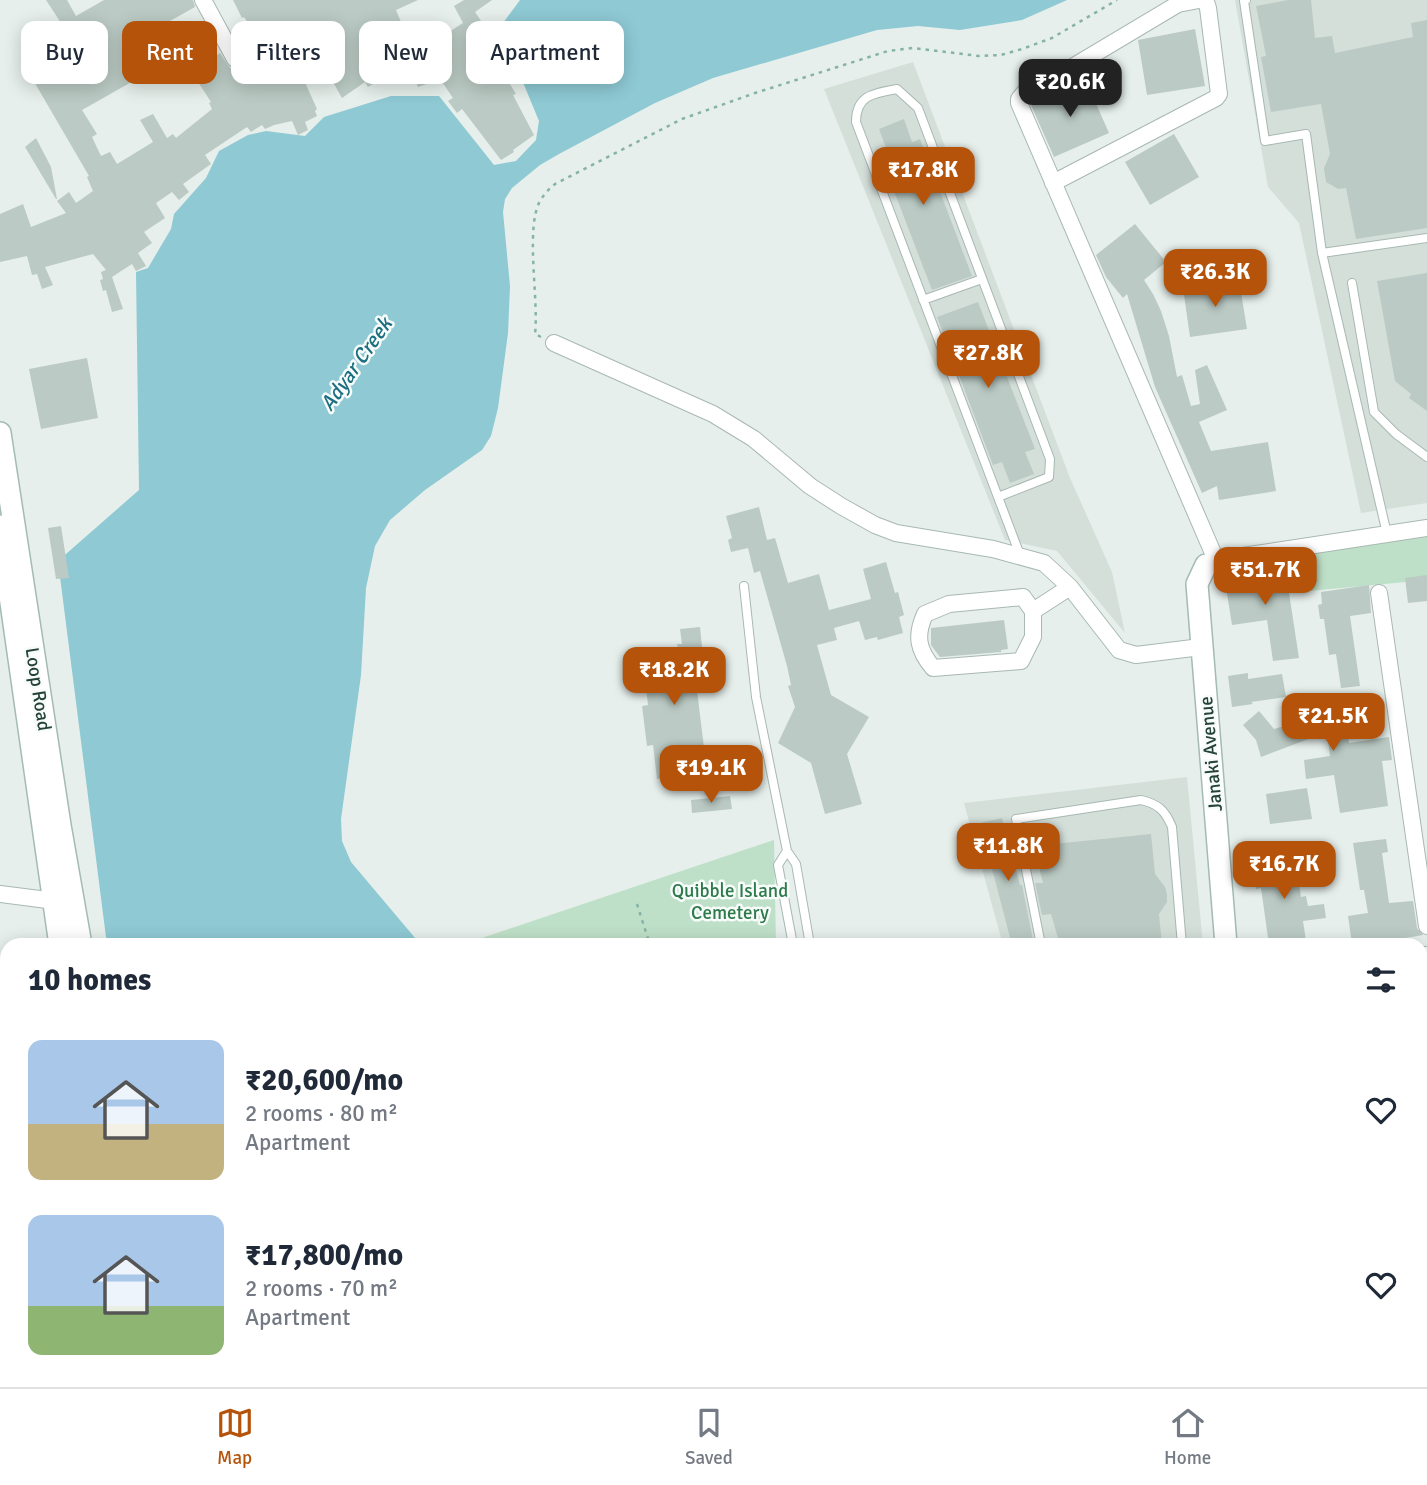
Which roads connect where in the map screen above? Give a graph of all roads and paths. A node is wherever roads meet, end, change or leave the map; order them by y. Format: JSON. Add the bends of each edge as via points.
{"nodes":[{"id":1,"x":202,"y":0,"type":"edge"},
{"id":2,"x":1117,"y":0,"type":"edge"},
{"id":3,"x":1200,"y":0,"type":"edge"},
{"id":4,"x":1246,"y":0,"type":"edge"},
{"id":5,"x":231,"y":52,"type":"edge"},
{"id":6,"x":1053,"y":183,"type":"junction"},
{"id":7,"x":1427,"y":238,"type":"edge"},
{"id":8,"x":1322,"y":253,"type":"junction"},
{"id":9,"x":982,"y":279,"type":"junction"},
{"id":10,"x":1352,"y":283,"type":"dead end"},
{"id":11,"x":923,"y":300,"type":"junction"},
{"id":12,"x":535,"y":334,"type":"dead end"},
{"id":13,"x":554,"y":343,"type":"dead end"},
{"id":14,"x":0,"y":433,"type":"edge"},
{"id":15,"x":1427,"y":457,"type":"edge"},
{"id":16,"x":998,"y":497,"type":"junction"},
{"id":17,"x":0,"y":526,"type":"edge"},
{"id":18,"x":1427,"y":528,"type":"edge"},
{"id":19,"x":1387,"y":534,"type":"junction"},
{"id":20,"x":1020,"y":555,"type":"junction"},
{"id":21,"x":1211,"y":563,"type":"junction"},
{"id":22,"x":744,"y":586,"type":"dead end"},
{"id":23,"x":1070,"y":587,"type":"junction"},
{"id":24,"x":1379,"y":593,"type":"dead end"},
{"id":25,"x":1032,"y":611,"type":"junction"},
{"id":26,"x":1201,"y":647,"type":"junction"},
{"id":27,"x":787,"y":851,"type":"junction"},
{"id":28,"x":0,"y":894,"type":"edge"},
{"id":29,"x":64,"y":902,"type":"junction"},
{"id":30,"x":637,"y":904,"type":"dead end"},
{"id":31,"x":1427,"y":926,"type":"edge"},
{"id":32,"x":61,"y":938,"type":"edge"},
{"id":33,"x":78,"y":938,"type":"edge"},
{"id":34,"x":648,"y":938,"type":"edge"},
{"id":35,"x":792,"y":938,"type":"edge"},
{"id":36,"x":809,"y":938,"type":"edge"},
{"id":37,"x":1040,"y":938,"type":"edge"},
{"id":38,"x":1181,"y":938,"type":"edge"},
{"id":39,"x":1225,"y":938,"type":"edge"}],
"edges":[{"from":1,"to":5,"type":"street"},
{"from":2,"to":12,"type":"path","via":[[1052,38],[1001,55],[913,48],[888,51],[755,93],[682,119],[566,177],[546,192],[535,214]]},
{"from":3,"to":6,"type":"street","via":[[1208,8],[1216,98]]},
{"from":3,"to":6,"type":"street","via":[[1178,4],[1021,95],[1020,107]]},
{"from":4,"to":8,"type":"lane","via":[[1265,141],[1306,134]]},
{"from":6,"to":21,"type":"street"},
{"from":7,"to":8,"type":"lane"},
{"from":8,"to":19,"type":"lane"},
{"from":9,"to":11,"type":"lane"},
{"from":9,"to":11,"type":"lane","via":[[918,108],[897,89],[883,91],[863,99],[856,122]]},
{"from":9,"to":16,"type":"lane","via":[[1050,459],[1049,477]]},
{"from":10,"to":15,"type":"lane","via":[[1374,412]]},
{"from":11,"to":16,"type":"lane"},
{"from":13,"to":20,"type":"street","via":[[713,414],[754,439],[810,486],[875,525],[896,533]]},
{"from":14,"to":29,"type":"street","name":"Loop Road"},
{"from":16,"to":20,"type":"lane"},
{"from":17,"to":29,"type":"street","name":"Loop Road"},
{"from":18,"to":19,"type":"street"},
{"from":19,"to":21,"type":"street"},
{"from":20,"to":23,"type":"street","via":[[1044,563]]},
{"from":21,"to":26,"type":"street","name":"Janaki Avenue","via":[[1197,584]]},
{"from":22,"to":27,"type":"lane","via":[[756,697]]},
{"from":23,"to":25,"type":"street"},
{"from":23,"to":26,"type":"street","via":[[1118,650],[1126,654]]},
{"from":24,"to":31,"type":"street"},
{"from":25,"to":25,"type":"street","via":[[1033,637],[1021,661],[933,668],[922,655],[918,629],[925,614],[948,604],[1023,597]]},
{"from":26,"to":39,"type":"street","name":"Janaki Avenue"},
{"from":27,"to":35,"type":"lane","via":[[778,865]]},
{"from":27,"to":36,"type":"lane","via":[[796,864]]},
{"from":28,"to":29,"type":"street"},
{"from":29,"to":32,"type":"street","name":"Loop Road"},
{"from":29,"to":33,"type":"street","name":"Loop Road"},
{"from":30,"to":34,"type":"path"},
{"from":37,"to":38,"type":"lane","via":[[1016,819],[1140,800],[1166,812],[1172,827]]}]}
